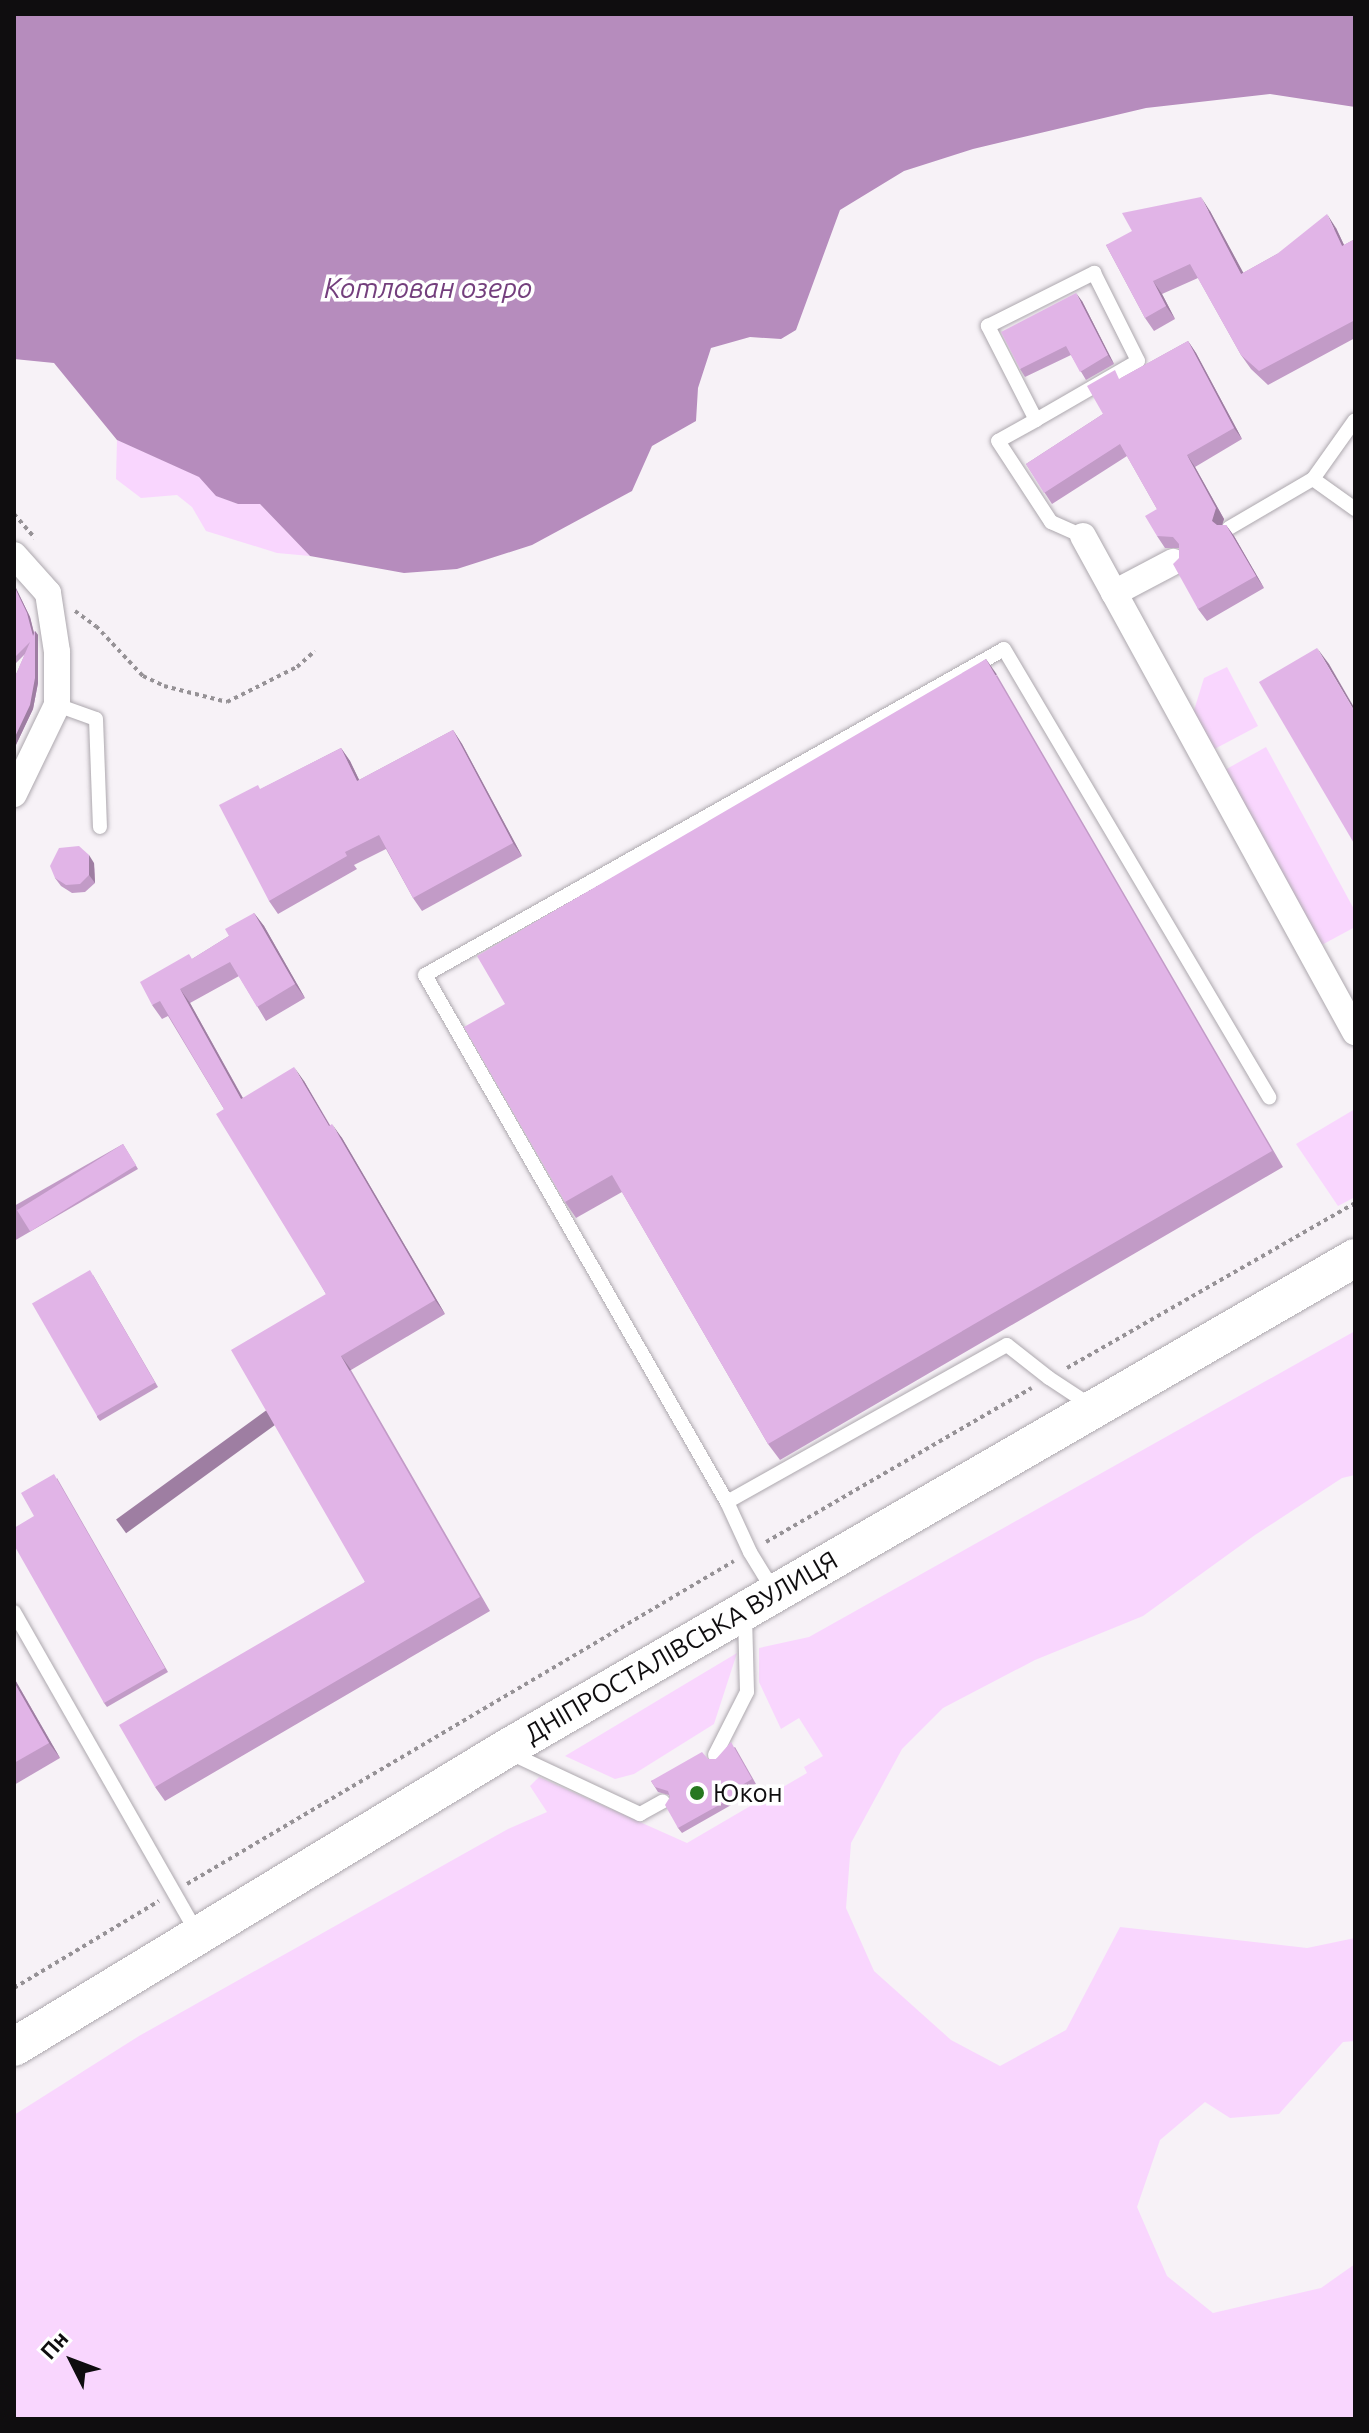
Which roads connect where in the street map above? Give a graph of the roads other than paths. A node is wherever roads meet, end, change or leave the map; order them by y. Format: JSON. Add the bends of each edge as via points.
{"nodes":[{"id":1,"x":1036,"y":420,"type":"junction"},
{"id":2,"x":1355,"y":420,"type":"edge"},
{"id":3,"x":1313,"y":479,"type":"junction"},
{"id":4,"x":1355,"y":509,"type":"edge"},
{"id":5,"x":1229,"y":528,"type":"edge"},
{"id":6,"x":1083,"y":536,"type":"joint"},
{"id":7,"x":14,"y":555,"type":"edge"},
{"id":8,"x":1173,"y":562,"type":"edge"},
{"id":9,"x":1114,"y":593,"type":"junction"},
{"id":10,"x":57,"y":705,"type":"junction"},
{"id":11,"x":14,"y":794,"type":"edge"},
{"id":12,"x":100,"y":827,"type":"dead end"},
{"id":13,"x":1355,"y":1032,"type":"edge"},
{"id":14,"x":1269,"y":1097,"type":"dead end"},
{"id":15,"x":1352,"y":1263,"type":"edge"},
{"id":16,"x":1093,"y":1407,"type":"junction"},
{"id":17,"x":727,"y":1502,"type":"junction"},
{"id":18,"x":760,"y":1602,"type":"junction"},
{"id":19,"x":14,"y":1612,"type":"edge"},
{"id":20,"x":504,"y":1750,"type":"junction"},
{"id":21,"x":715,"y":1755,"type":"edge"},
{"id":22,"x":663,"y":1801,"type":"edge"},
{"id":23,"x":197,"y":1934,"type":"junction"},
{"id":24,"x":14,"y":2047,"type":"edge"}],
"edges":[{"from":1,"to":1,"type":"lane","via":[[988,326],[1094,273],[1138,361]]},
{"from":1,"to":6,"type":"lane","via":[[998,441],[1051,522]]},
{"from":2,"to":3,"type":"lane"},
{"from":3,"to":4,"type":"lane"},
{"from":3,"to":5,"type":"lane"},
{"from":6,"to":9,"type":"street"},
{"from":7,"to":10,"type":"street","via":[[48,593],[57,652]]},
{"from":8,"to":9,"type":"street"},
{"from":9,"to":13,"type":"street"},
{"from":10,"to":11,"type":"street"},
{"from":10,"to":12,"type":"lane","via":[[96,719]]},
{"from":14,"to":17,"type":"lane","via":[[1004,649],[425,975]]},
{"from":15,"to":16,"type":"street","name":"ДНІПРОСТАЛІВСЬКА ВУЛИЦЯ"},
{"from":16,"to":17,"type":"lane","via":[[1007,1345]]},
{"from":16,"to":18,"type":"street","name":"ДНІПРОСТАЛІВСЬКА ВУЛИЦЯ"},
{"from":17,"to":18,"type":"lane","via":[[750,1552]]},
{"from":18,"to":20,"type":"street","name":"ДНІПРОСТАЛІВСЬКА ВУЛИЦЯ"},
{"from":18,"to":21,"type":"lane","via":[[747,1692]]},
{"from":19,"to":23,"type":"lane"},
{"from":20,"to":22,"type":"lane","via":[[640,1814]]},
{"from":20,"to":23,"type":"street","name":"ДНІПРОСТАЛІВСЬКА ВУЛИЦЯ"},
{"from":23,"to":24,"type":"street","name":"ДНІПРОСТАЛІВСЬКА ВУЛИЦЯ"}]}
